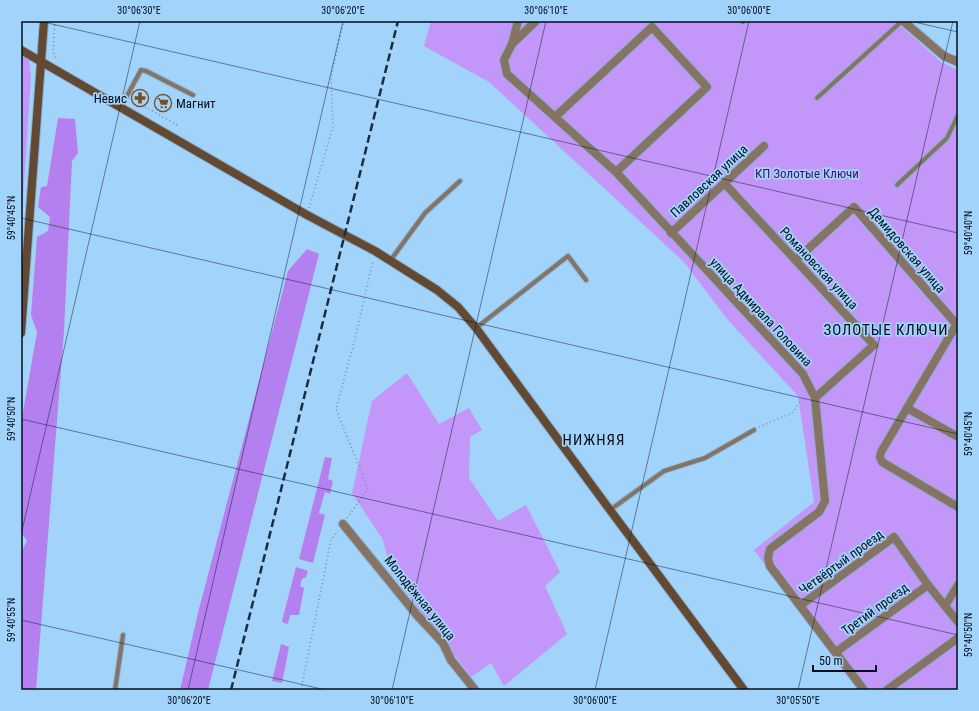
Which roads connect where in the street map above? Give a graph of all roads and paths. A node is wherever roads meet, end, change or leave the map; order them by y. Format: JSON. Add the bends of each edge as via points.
{"nodes":[{"id":1,"x":44,"y":21,"type":"edge"},
{"id":2,"x":54,"y":21,"type":"edge"},
{"id":3,"x":344,"y":21,"type":"edge"},
{"id":4,"x":518,"y":21,"type":"edge"},
{"id":5,"x":536,"y":21,"type":"edge"},
{"id":6,"x":903,"y":21,"type":"edge"},
{"id":7,"x":512,"y":44,"type":"junction"},
{"id":8,"x":21,"y":50,"type":"edge"},
{"id":9,"x":41,"y":61,"type":"junction"},
{"id":10,"x":58,"y":61,"type":"dead end"},
{"id":11,"x":958,"y":62,"type":"edge"},
{"id":12,"x":127,"y":96,"type":"junction"},
{"id":13,"x":193,"y":96,"type":"dead end"},
{"id":14,"x":817,"y":98,"type":"dead end"},
{"id":15,"x":121,"y":107,"type":"junction"},
{"id":16,"x":958,"y":115,"type":"edge"},
{"id":17,"x":555,"y":117,"type":"junction"},
{"id":18,"x":179,"y":126,"type":"dead end"},
{"id":19,"x":764,"y":146,"type":"dead end"},
{"id":20,"x":616,"y":172,"type":"junction"},
{"id":21,"x":460,"y":181,"type":"dead end"},
{"id":22,"x":724,"y":184,"type":"junction"},
{"id":23,"x":898,"y":185,"type":"dead end"},
{"id":24,"x":307,"y":216,"type":"junction"},
{"id":25,"x":671,"y":233,"type":"junction"},
{"id":26,"x":796,"y":260,"type":"junction"},
{"id":27,"x":390,"y":261,"type":"junction"},
{"id":28,"x":371,"y":268,"type":"dead end"},
{"id":29,"x":586,"y":280,"type":"dead end"},
{"id":30,"x":957,"y":324,"type":"edge"},
{"id":31,"x":476,"y":328,"type":"junction"},
{"id":32,"x":21,"y":333,"type":"edge"},
{"id":33,"x":814,"y":396,"type":"junction"},
{"id":34,"x":907,"y":408,"type":"junction"},
{"id":35,"x":754,"y":430,"type":"joint"},
{"id":36,"x":958,"y":437,"type":"edge"},
{"id":37,"x":958,"y":507,"type":"edge"},
{"id":38,"x":610,"y":510,"type":"junction"},
{"id":39,"x":343,"y":524,"type":"junction"},
{"id":40,"x":928,"y":585,"type":"junction"},
{"id":41,"x":958,"y":585,"type":"edge"},
{"id":42,"x":801,"y":606,"type":"junction"},
{"id":43,"x":945,"y":606,"type":"junction"},
{"id":44,"x":958,"y":622,"type":"edge"},
{"id":45,"x":123,"y":634,"type":"dead end"},
{"id":46,"x":958,"y":638,"type":"edge"},
{"id":47,"x":836,"y":652,"type":"junction"},
{"id":48,"x":115,"y":690,"type":"edge"},
{"id":49,"x":300,"y":690,"type":"edge"},
{"id":50,"x":475,"y":690,"type":"edge"},
{"id":51,"x":744,"y":690,"type":"edge"},
{"id":52,"x":864,"y":690,"type":"edge"},
{"id":53,"x":887,"y":690,"type":"edge"}],
"edges":[{"from":1,"to":9,"type":"street"},
{"from":2,"to":10,"type":"path","via":[[53,51]]},
{"from":3,"to":24,"type":"path","via":[[331,77],[333,127]]},
{"from":4,"to":7,"type":"street","name":"улица Адмирала Головина"},
{"from":5,"to":7,"type":"street"},
{"from":6,"to":11,"type":"street","via":[[944,56]]},
{"from":6,"to":14,"type":"lane"},
{"from":7,"to":17,"type":"street","name":"улица Адмирала Головина","via":[[504,60],[507,74]]},
{"from":8,"to":9,"type":"street"},
{"from":9,"to":15,"type":"street"},
{"from":9,"to":32,"type":"street"},
{"from":12,"to":13,"type":"lane","via":[[141,70]]},
{"from":12,"to":15,"type":"lane"},
{"from":12,"to":18,"type":"path"},
{"from":15,"to":24,"type":"street"},
{"from":16,"to":23,"type":"lane","via":[[947,138]]},
{"from":17,"to":20,"type":"street","name":"улица Адмирала Головина"},
{"from":17,"to":20,"type":"street","via":[[652,27],[707,87]]},
{"from":19,"to":22,"type":"street","name":"Павловская улица"},
{"from":20,"to":25,"type":"street","name":"улица Адмирала Головина"},
{"from":21,"to":27,"type":"lane","via":[[425,213]]},
{"from":22,"to":25,"type":"street","name":"Павловская улица"},
{"from":22,"to":26,"type":"street","name":"Романовская улица"},
{"from":24,"to":27,"type":"street"},
{"from":25,"to":33,"type":"street","name":"улица Адмирала Головина","via":[[803,374]]},
{"from":26,"to":30,"type":"street","name":"Демидовская улица","via":[[854,207]]},
{"from":26,"to":33,"type":"street","name":"Романовская улица","via":[[874,344]]},
{"from":27,"to":31,"type":"street","via":[[438,290],[458,307]]},
{"from":28,"to":39,"type":"path","via":[[336,409],[368,489]]},
{"from":29,"to":31,"type":"lane","via":[[568,256]]},
{"from":30,"to":34,"type":"street"},
{"from":31,"to":38,"type":"street"},
{"from":33,"to":35,"type":"path","via":[[802,401],[792,413]]},
{"from":33,"to":42,"type":"street","name":"улица Адмирала Головина","via":[[825,501],[819,512],[770,549],[768,558],[770,566]]},
{"from":34,"to":36,"type":"street"},
{"from":34,"to":37,"type":"street","via":[[881,452],[882,462]]},
{"from":35,"to":38,"type":"lane","via":[[705,458],[664,470]]},
{"from":38,"to":51,"type":"street"},
{"from":39,"to":49,"type":"path","via":[[331,540]]},
{"from":39,"to":50,"type":"street","name":"Молодёжная улица","via":[[444,644],[451,660]]},
{"from":40,"to":42,"type":"street","name":"Четвёртый проезд","via":[[894,537]]},
{"from":40,"to":43,"type":"street"},
{"from":40,"to":47,"type":"street","name":"Третий проезд"},
{"from":41,"to":43,"type":"street"},
{"from":42,"to":47,"type":"street","name":"улица Адмирала Головина"},
{"from":43,"to":44,"type":"street"},
{"from":45,"to":48,"type":"lane"},
{"from":46,"to":53,"type":"street"},
{"from":47,"to":52,"type":"street","name":"улица Адмирала Головина"}]}
